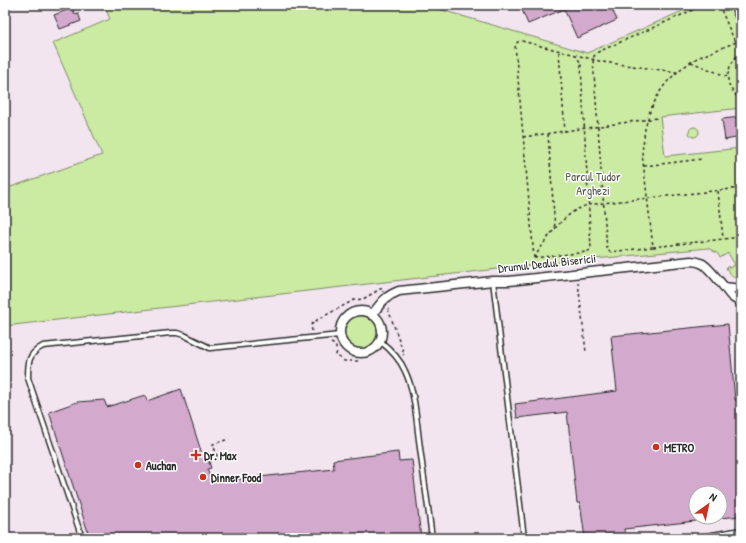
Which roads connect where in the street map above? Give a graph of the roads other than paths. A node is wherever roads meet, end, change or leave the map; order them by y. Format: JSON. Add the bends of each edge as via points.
{"nodes":[{"id":1,"x":493,"y":281,"type":"junction"},
{"id":2,"x":724,"y":287,"type":"junction"},
{"id":3,"x":741,"y":289,"type":"edge"},
{"id":4,"x":741,"y":301,"type":"edge"},
{"id":5,"x":372,"y":315,"type":"junction"},
{"id":6,"x":340,"y":334,"type":"junction"},
{"id":7,"x":380,"y":341,"type":"junction"},
{"id":8,"x":741,"y":530,"type":"edge"},
{"id":9,"x":82,"y":538,"type":"edge"},
{"id":10,"x":432,"y":538,"type":"edge"},
{"id":11,"x":524,"y":538,"type":"edge"},
{"id":12,"x":695,"y":538,"type":"edge"}],
"edges":[{"from":1,"to":2,"type":"street","name":"Drumul Dealul Bisericii","via":[[691,261],[702,264]]},
{"from":1,"to":5,"type":"street","name":"Drumul Dealul Bisericii","via":[[398,291],[384,299]]},
{"from":1,"to":11,"type":"lane"},
{"from":2,"to":3,"type":"street"},
{"from":2,"to":4,"type":"street","name":"Drumul Dealul Bisericii","via":[[737,301]]},
{"from":5,"to":6,"type":"street","via":[[361,311],[355,312],[345,318]]},
{"from":5,"to":7,"type":"street","via":[[380,323]]},
{"from":6,"to":7,"type":"street","via":[[345,345],[356,352],[372,350]]},
{"from":6,"to":9,"type":"lane","via":[[210,348],[184,335],[171,333],[43,346],[37,349],[28,360],[28,378]]},
{"from":7,"to":10,"type":"lane","via":[[398,359],[406,372],[414,402]]},
{"from":8,"to":12,"type":"lane"}]}
